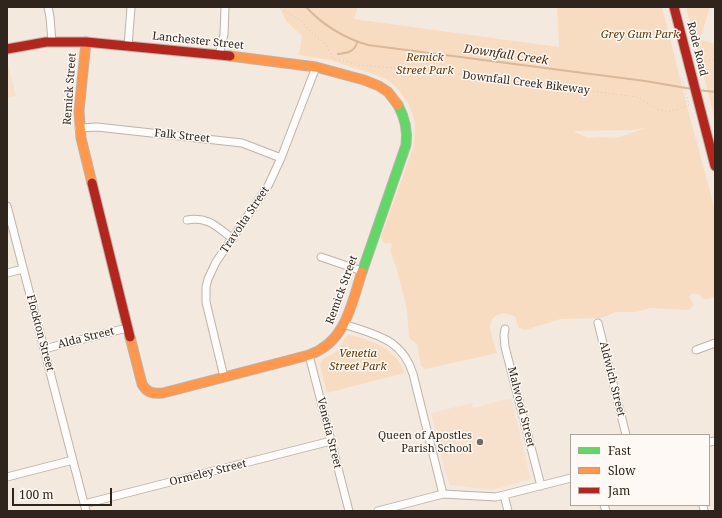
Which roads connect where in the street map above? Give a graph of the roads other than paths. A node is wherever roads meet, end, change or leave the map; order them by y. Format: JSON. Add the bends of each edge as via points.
{"nodes":[{"id":1,"x":48,"y":7,"type":"edge"},
{"id":2,"x":131,"y":7,"type":"edge"},
{"id":3,"x":225,"y":7,"type":"edge"},
{"id":4,"x":674,"y":7,"type":"edge"},
{"id":5,"x":52,"y":42,"type":"junction"},
{"id":6,"x":86,"y":42,"type":"junction"},
{"id":7,"x":128,"y":47,"type":"junction"},
{"id":8,"x":7,"y":49,"type":"edge"},
{"id":9,"x":219,"y":55,"type":"junction"},
{"id":10,"x":316,"y":67,"type":"junction"},
{"id":11,"x":383,"y":88,"type":"joint"},
{"id":12,"x":79,"y":128,"type":"junction"},
{"id":13,"x":281,"y":158,"type":"junction"},
{"id":14,"x":715,"y":166,"type":"edge"},
{"id":15,"x":7,"y":206,"type":"edge"},
{"id":16,"x":187,"y":220,"type":"dead end"},
{"id":17,"x":233,"y":238,"type":"junction"},
{"id":18,"x":321,"y":257,"type":"dead end"},
{"id":19,"x":23,"y":269,"type":"junction"},
{"id":20,"x":362,"y":271,"type":"junction"},
{"id":21,"x":7,"y":273,"type":"edge"},
{"id":22,"x":598,"y":323,"type":"dead end"},
{"id":23,"x":344,"y":324,"type":"junction"},
{"id":24,"x":128,"y":328,"type":"junction"},
{"id":25,"x":505,"y":328,"type":"dead end"},
{"id":26,"x":715,"y":343,"type":"edge"},
{"id":27,"x":44,"y":349,"type":"junction"},
{"id":28,"x":696,"y":350,"type":"dead end"},
{"id":29,"x":309,"y":355,"type":"junction"},
{"id":30,"x":224,"y":377,"type":"junction"},
{"id":31,"x":626,"y":434,"type":"edge"},
{"id":32,"x":331,"y":441,"type":"junction"},
{"id":33,"x":73,"y":460,"type":"junction"},
{"id":34,"x":7,"y":478,"type":"edge"},
{"id":35,"x":570,"y":478,"type":"edge"},
{"id":36,"x":541,"y":486,"type":"junction"},
{"id":37,"x":443,"y":494,"type":"junction"},
{"id":38,"x":504,"y":495,"type":"junction"},
{"id":39,"x":85,"y":508,"type":"edge"},
{"id":40,"x":349,"y":511,"type":"edge"},
{"id":41,"x":378,"y":511,"type":"edge"},
{"id":42,"x":508,"y":511,"type":"edge"}],
"edges":[{"from":1,"to":5,"type":"street"},
{"from":2,"to":7,"type":"street"},
{"from":3,"to":9,"type":"street","via":[[224,34]]},
{"from":4,"to":14,"type":"street","name":"Rode Road"},
{"from":5,"to":6,"type":"street","name":"Lanchester Street"},
{"from":5,"to":8,"type":"street","name":"Lanchester Street"},
{"from":6,"to":7,"type":"street","name":"Lanchester Street"},
{"from":6,"to":12,"type":"street","name":"Remick Street"},
{"from":7,"to":9,"type":"street","name":"Lanchester Street"},
{"from":9,"to":10,"type":"street","name":"Lanchester Street"},
{"from":10,"to":11,"type":"street","name":"Lanchester Street"},
{"from":10,"to":13,"type":"street","name":"Travolta Street"},
{"from":11,"to":20,"type":"street","name":"Remick Street","via":[[394,99],[403,114],[407,137]]},
{"from":12,"to":13,"type":"street","name":"Falk Street","via":[[242,143]]},
{"from":12,"to":24,"type":"street","name":"Remick Street"},
{"from":13,"to":17,"type":"street","name":"Travolta Street","via":[[262,197]]},
{"from":15,"to":19,"type":"street","name":"Flockton Street"},
{"from":16,"to":17,"type":"street","via":[[206,220]]},
{"from":17,"to":30,"type":"street","name":"Travolta Street","via":[[211,271],[206,296]]},
{"from":18,"to":20,"type":"street"},
{"from":19,"to":21,"type":"street"},
{"from":19,"to":27,"type":"street","name":"Flockton Street"},
{"from":20,"to":23,"type":"street","name":"Remick Street"},
{"from":22,"to":31,"type":"street","name":"Aldwich Street"},
{"from":23,"to":29,"type":"street","name":"Remick Street","via":[[331,344]]},
{"from":23,"to":37,"type":"street","via":[[387,339],[405,356],[413,374]]},
{"from":24,"to":27,"type":"street","name":"Alda Street"},
{"from":24,"to":30,"type":"street","name":"Remick Street","via":[[146,395]]},
{"from":25,"to":36,"type":"street","name":"Malwood Street","via":[[505,347]]},
{"from":26,"to":28,"type":"street"},
{"from":27,"to":33,"type":"street","name":"Flockton Street"},
{"from":29,"to":30,"type":"street","name":"Remick Street"},
{"from":29,"to":32,"type":"street","name":"Venetia Street"},
{"from":32,"to":39,"type":"street","name":"Ormeley Street"},
{"from":32,"to":40,"type":"street","name":"Venetia Street"},
{"from":33,"to":34,"type":"street"},
{"from":33,"to":39,"type":"street","name":"Flockton Street"},
{"from":35,"to":36,"type":"street"},
{"from":36,"to":38,"type":"street"},
{"from":37,"to":38,"type":"street","via":[[490,498]]},
{"from":37,"to":41,"type":"street"},
{"from":38,"to":42,"type":"street"}]}
